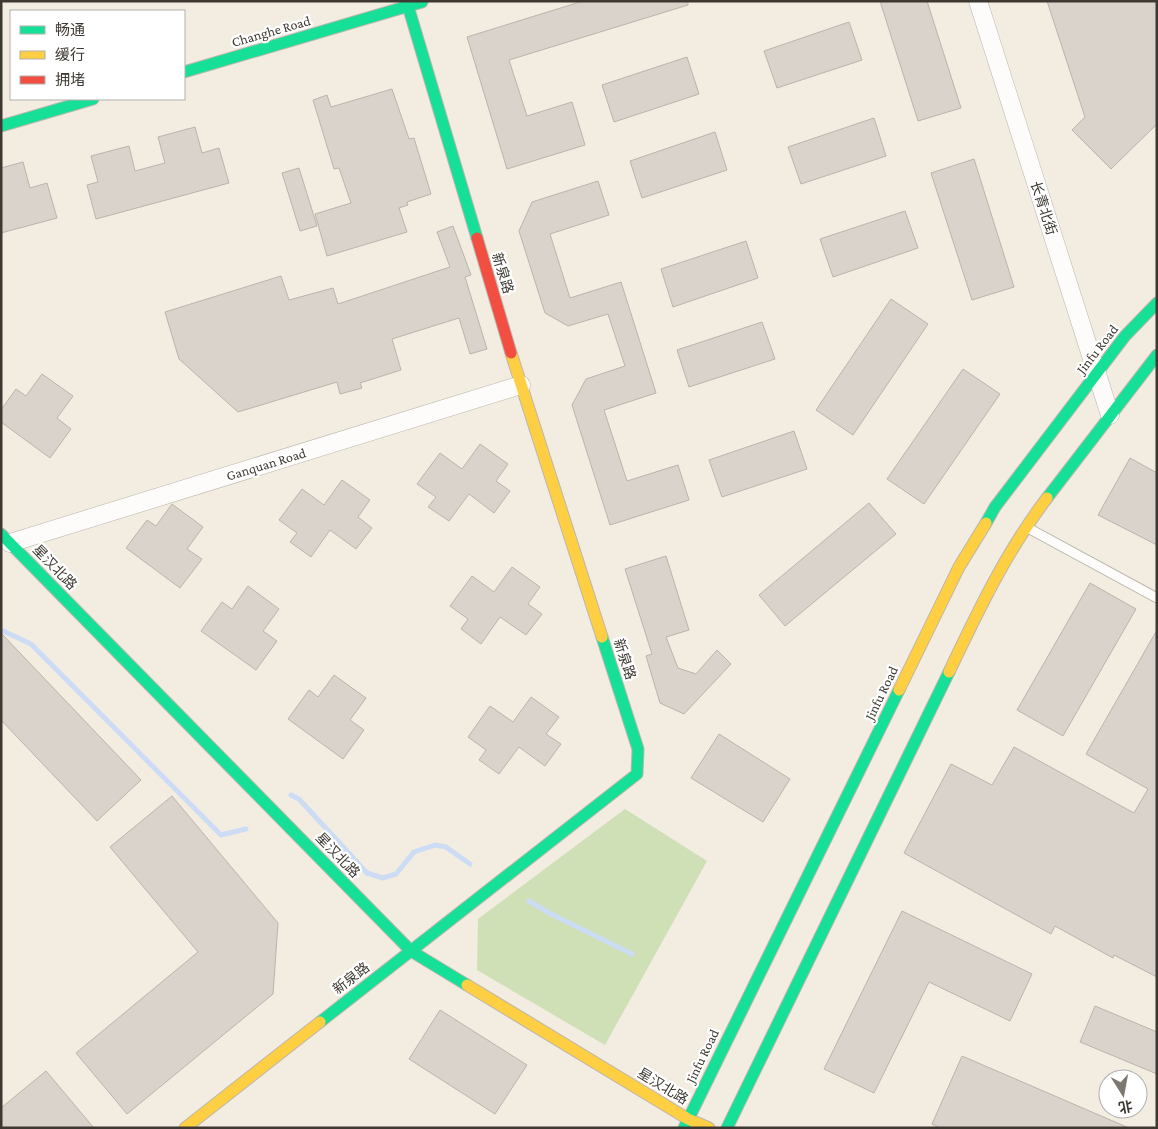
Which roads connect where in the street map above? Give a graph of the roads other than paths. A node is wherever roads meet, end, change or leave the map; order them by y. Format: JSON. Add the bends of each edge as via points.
{"nodes":[{"id":1,"x":424,"y":1,"type":"edge"},
{"id":2,"x":978,"y":1,"type":"edge"},
{"id":3,"x":408,"y":6,"type":"junction"},
{"id":4,"x":185,"y":72,"type":"edge"},
{"id":5,"x":90,"y":100,"type":"edge"},
{"id":6,"x":1,"y":126,"type":"edge"},
{"id":7,"x":1157,"y":303,"type":"edge"},
{"id":8,"x":1157,"y":355,"type":"edge"},
{"id":9,"x":1097,"y":373,"type":"junction"},
{"id":10,"x":521,"y":385,"type":"junction"},
{"id":11,"x":1110,"y":415,"type":"junction"},
{"id":12,"x":1026,"y":526,"type":"junction"},
{"id":13,"x":6,"y":538,"type":"edge"},
{"id":14,"x":1157,"y":598,"type":"edge"},
{"id":15,"x":411,"y":951,"type":"junction"},
{"id":16,"x":686,"y":1123,"type":"edge"},
{"id":17,"x":185,"y":1128,"type":"edge"},
{"id":18,"x":709,"y":1128,"type":"edge"},
{"id":19,"x":727,"y":1128,"type":"edge"}],
"edges":[{"from":1,"to":3,"type":"street","name":"Changhe Road"},
{"from":2,"to":9,"type":"street","name":"长青北街"},
{"from":3,"to":4,"type":"street","name":"Changhe Road"},
{"from":3,"to":10,"type":"street","name":"新泉路"},
{"from":5,"to":6,"type":"street"},
{"from":7,"to":9,"type":"street","name":"Jinfu Road","via":[[1125,336]]},
{"from":8,"to":11,"type":"street"},
{"from":9,"to":11,"type":"street","name":"长青北街"},
{"from":9,"to":16,"type":"street","name":"Jinfu Road","via":[[996,506],[959,567]]},
{"from":10,"to":13,"type":"street","name":"Ganquan Road"},
{"from":10,"to":15,"type":"street","name":"新泉路","via":[[638,749],[637,774]]},
{"from":11,"to":12,"type":"street"},
{"from":12,"to":14,"type":"lane"},
{"from":12,"to":19,"type":"street","via":[[991,584]]},
{"from":13,"to":15,"type":"street","name":"星汉北路"},
{"from":15,"to":16,"type":"street","name":"星汉北路"},
{"from":15,"to":17,"type":"street","name":"新泉路"},
{"from":16,"to":18,"type":"street","name":"星汉北路"}]}
